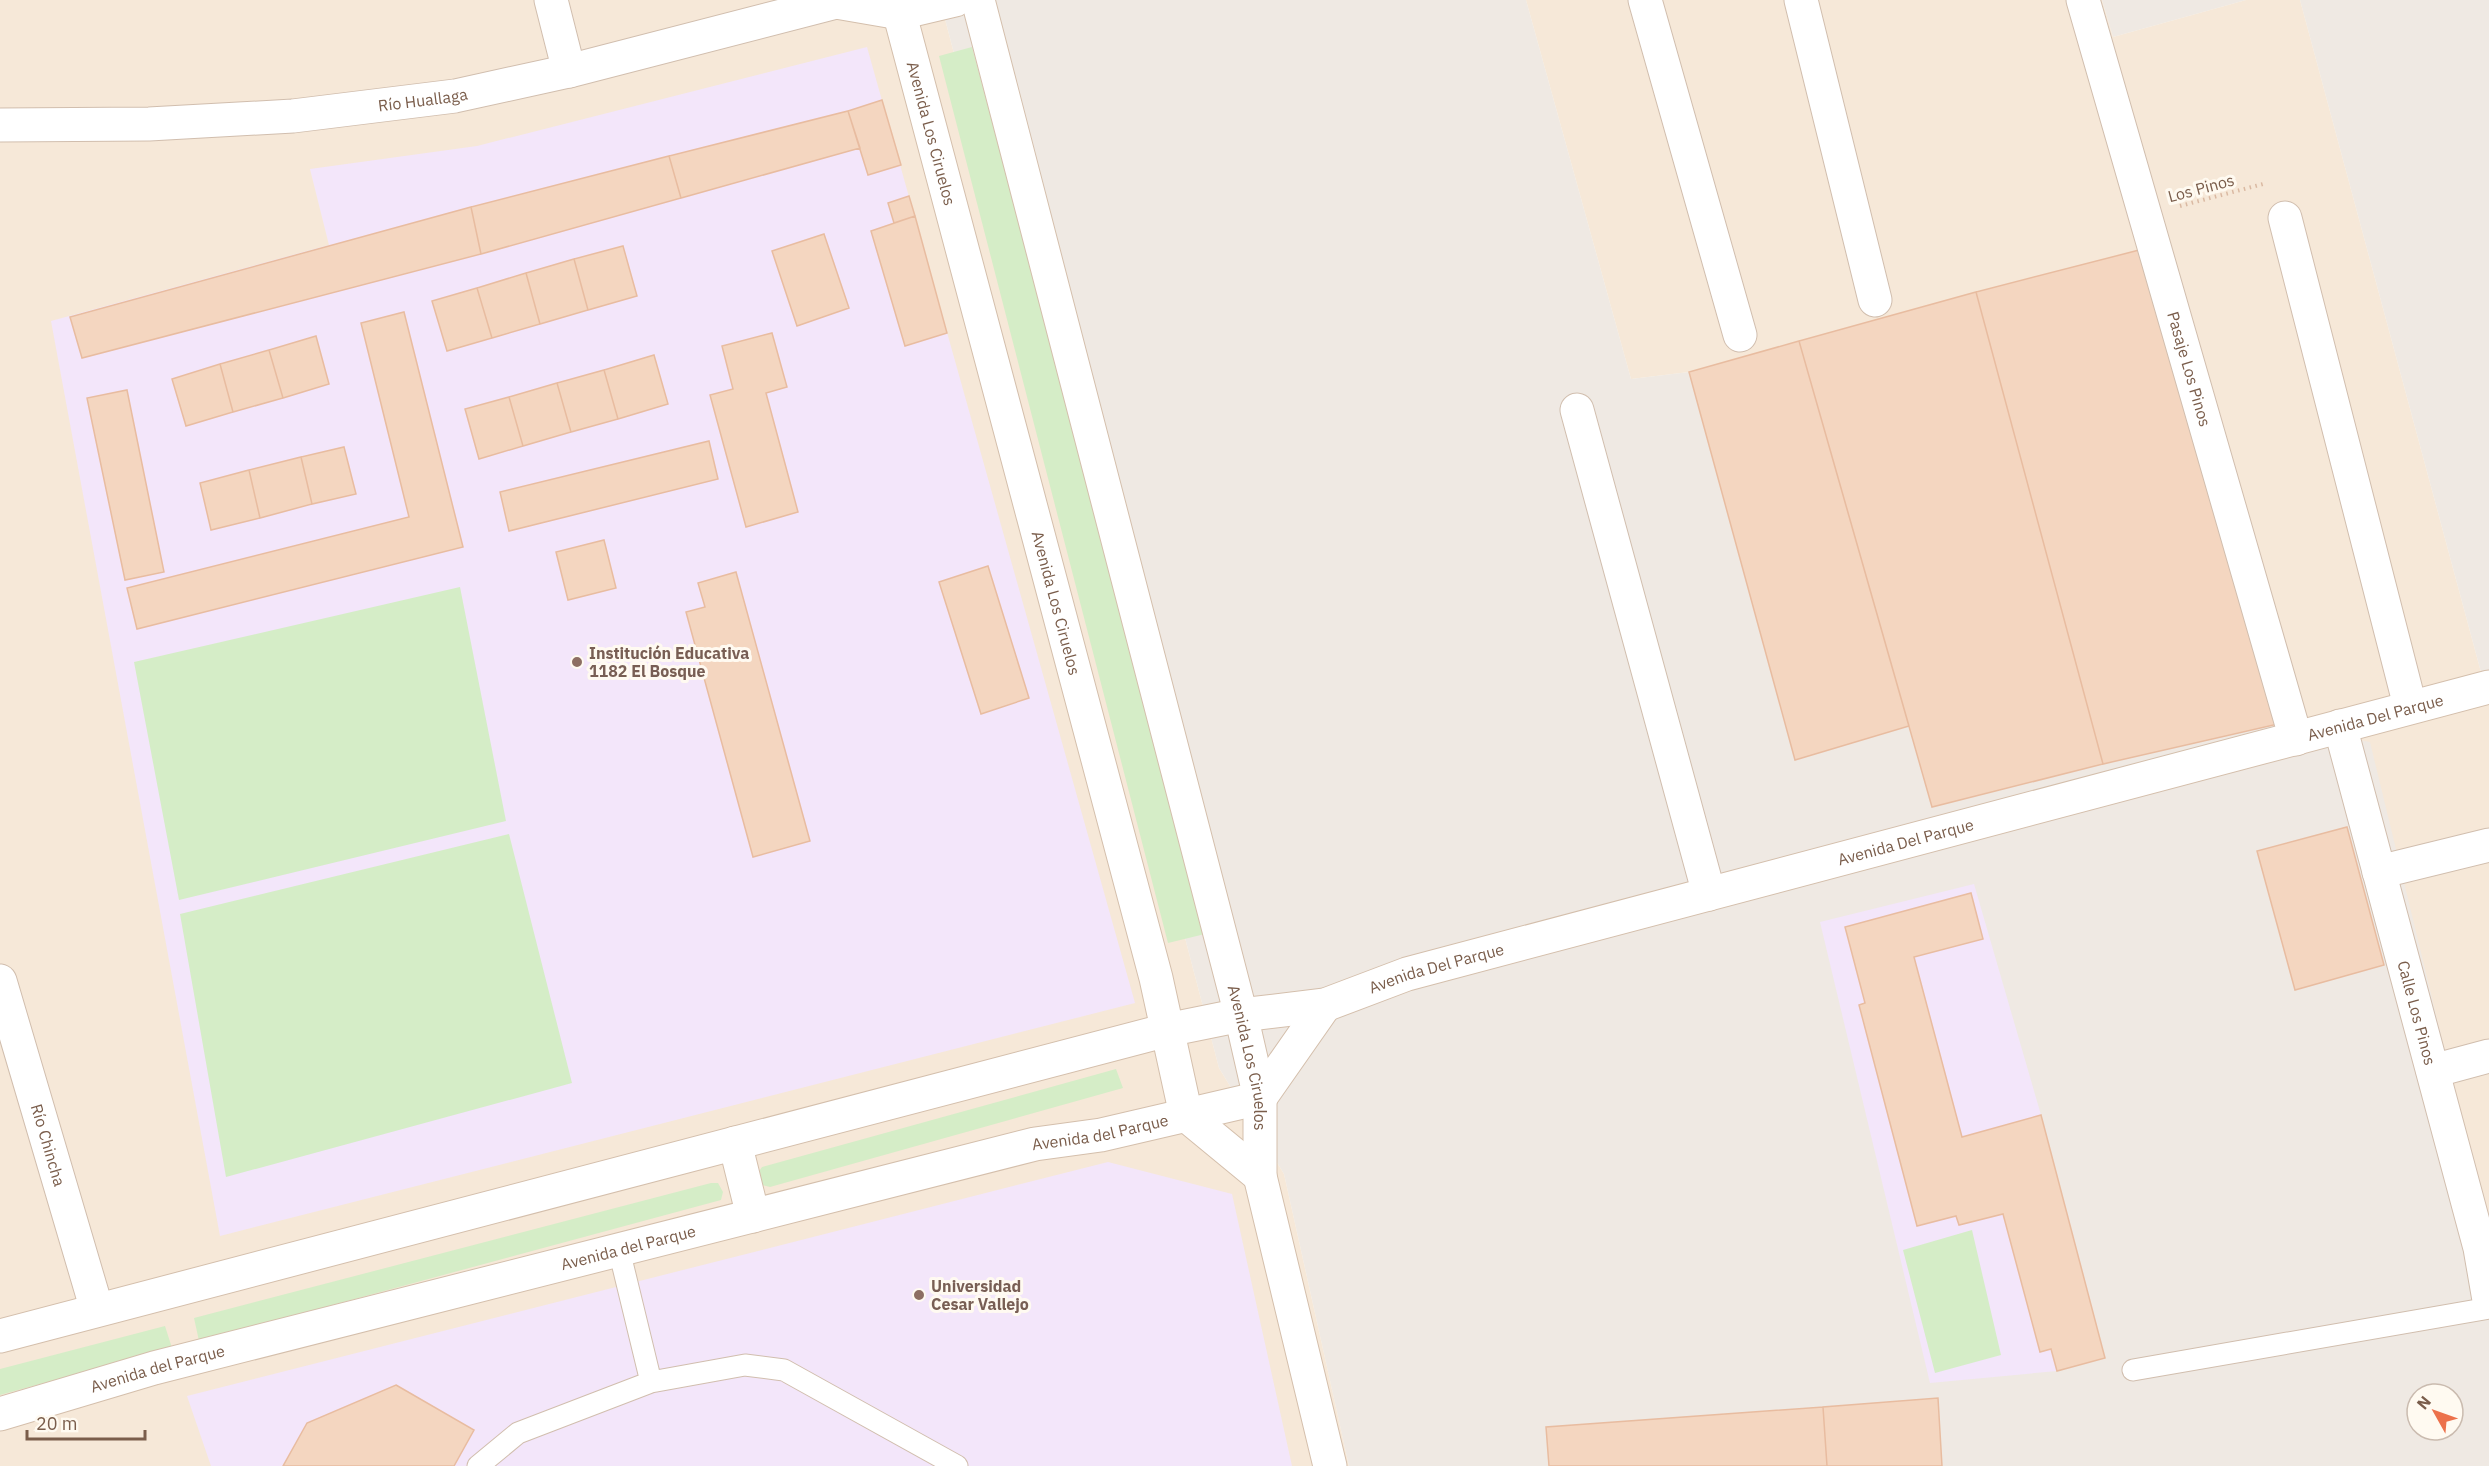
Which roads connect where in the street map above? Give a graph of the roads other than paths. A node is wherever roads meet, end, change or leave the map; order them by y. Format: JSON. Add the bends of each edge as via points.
{"nodes":[{"id":1,"x":551,"y":0,"type":"edge"},
{"id":2,"x":955,"y":0,"type":"edge"},
{"id":3,"x":978,"y":0,"type":"edge"},
{"id":4,"x":1645,"y":0,"type":"edge"},
{"id":5,"x":1801,"y":0,"type":"edge"},
{"id":6,"x":2083,"y":0,"type":"edge"},
{"id":7,"x":837,"y":1,"type":"edge"},
{"id":8,"x":898,"y":7,"type":"edge"},
{"id":9,"x":569,"y":71,"type":"junction"},
{"id":10,"x":1,"y":132,"type":"edge"},
{"id":11,"x":2285,"y":218,"type":"dead end"},
{"id":12,"x":1875,"y":300,"type":"dead end"},
{"id":13,"x":1740,"y":335,"type":"dead end"},
{"id":14,"x":1577,"y":410,"type":"dead end"},
{"id":15,"x":2489,"y":687,"type":"edge"},
{"id":16,"x":2410,"y":706,"type":"junction"},
{"id":17,"x":2340,"y":726,"type":"junction"},
{"id":18,"x":2296,"y":739,"type":"junction"},
{"id":19,"x":2489,"y":845,"type":"edge"},
{"id":20,"x":2379,"y":872,"type":"junction"},
{"id":21,"x":1709,"y":894,"type":"junction"},
{"id":22,"x":0,"y":981,"type":"edge"},
{"id":23,"x":1325,"y":1005,"type":"junction"},
{"id":24,"x":1241,"y":1015,"type":"junction"},
{"id":25,"x":1167,"y":1030,"type":"junction"},
{"id":26,"x":2489,"y":1056,"type":"edge"},
{"id":27,"x":2433,"y":1071,"type":"junction"},
{"id":28,"x":1260,"y":1098,"type":"junction"},
{"id":29,"x":1186,"y":1115,"type":"junction"},
{"id":30,"x":735,"y":1143,"type":"junction"},
{"id":31,"x":1260,"y":1176,"type":"junction"},
{"id":32,"x":753,"y":1216,"type":"junction"},
{"id":33,"x":2484,"y":1247,"type":"edge"},
{"id":34,"x":619,"y":1250,"type":"junction"},
{"id":35,"x":2489,"y":1300,"type":"edge"},
{"id":36,"x":2489,"y":1308,"type":"edge"},
{"id":37,"x":97,"y":1310,"type":"junction"},
{"id":38,"x":0,"y":1336,"type":"edge"},
{"id":39,"x":2133,"y":1370,"type":"dead end"},
{"id":40,"x":651,"y":1382,"type":"junction"},
{"id":41,"x":0,"y":1414,"type":"edge"},
{"id":42,"x":478,"y":1466,"type":"edge"},
{"id":43,"x":957,"y":1466,"type":"edge"},
{"id":44,"x":1330,"y":1466,"type":"edge"}],
"edges":[{"from":1,"to":9,"type":"street"},
{"from":2,"to":8,"type":"street"},
{"from":3,"to":24,"type":"street","name":"Avenida Los Ciruelos"},
{"from":4,"to":13,"type":"street"},
{"from":5,"to":12,"type":"street"},
{"from":6,"to":18,"type":"street","name":"Pasaje Los Pinos"},
{"from":7,"to":8,"type":"street"},
{"from":7,"to":9,"type":"street","name":"Río Huallaga"},
{"from":8,"to":25,"type":"street","name":"Avenida Los Ciruelos"},
{"from":9,"to":10,"type":"street","name":"Río Huallaga","via":[[455,96],[293,116]]},
{"from":11,"to":16,"type":"street"},
{"from":14,"to":21,"type":"street"},
{"from":15,"to":16,"type":"street","name":"Avenida Del Parque"},
{"from":16,"to":17,"type":"street","name":"Avenida Del Parque"},
{"from":17,"to":18,"type":"street","name":"Avenida Del Parque"},
{"from":17,"to":20,"type":"street","name":"Calle Los Pinos"},
{"from":18,"to":21,"type":"street","name":"Avenida Del Parque"},
{"from":19,"to":20,"type":"street"},
{"from":20,"to":27,"type":"street","name":"Calle Los Pinos"},
{"from":21,"to":23,"type":"street","name":"Avenida Del Parque","via":[[1407,974]]},
{"from":22,"to":37,"type":"street","name":"Río Chincha"},
{"from":23,"to":24,"type":"street","name":"Avenida Del Parque"},
{"from":23,"to":28,"type":"street"},
{"from":24,"to":25,"type":"street","name":"Avenida Del Parque"},
{"from":24,"to":28,"type":"street","name":"Avenida Los Ciruelos"},
{"from":25,"to":29,"type":"street","name":"Avenida Los Ciruelos"},
{"from":25,"to":30,"type":"street"},
{"from":26,"to":27,"type":"street"},
{"from":27,"to":33,"type":"street","name":"Calle Los Pinos"},
{"from":28,"to":29,"type":"street","name":"Avenida del Parque"},
{"from":28,"to":31,"type":"street","name":"Avenida Los Ciruelos"},
{"from":29,"to":31,"type":"street"},
{"from":29,"to":32,"type":"street","name":"Avenida del Parque","via":[[1101,1135],[1035,1144]]},
{"from":30,"to":32,"type":"street"},
{"from":30,"to":37,"type":"street"},
{"from":31,"to":44,"type":"street","name":"Avenida Los Ciruelos"},
{"from":32,"to":34,"type":"street","name":"Avenida del Parque"},
{"from":33,"to":35,"type":"street","name":"Calle Los Pinos"},
{"from":34,"to":40,"type":"lane"},
{"from":34,"to":41,"type":"street","name":"Avenida del Parque","via":[[154,1368]]},
{"from":36,"to":39,"type":"lane"},
{"from":37,"to":38,"type":"street"},
{"from":40,"to":42,"type":"lane","via":[[518,1433]]},
{"from":40,"to":43,"type":"lane","via":[[745,1365],[784,1370]]}]}
